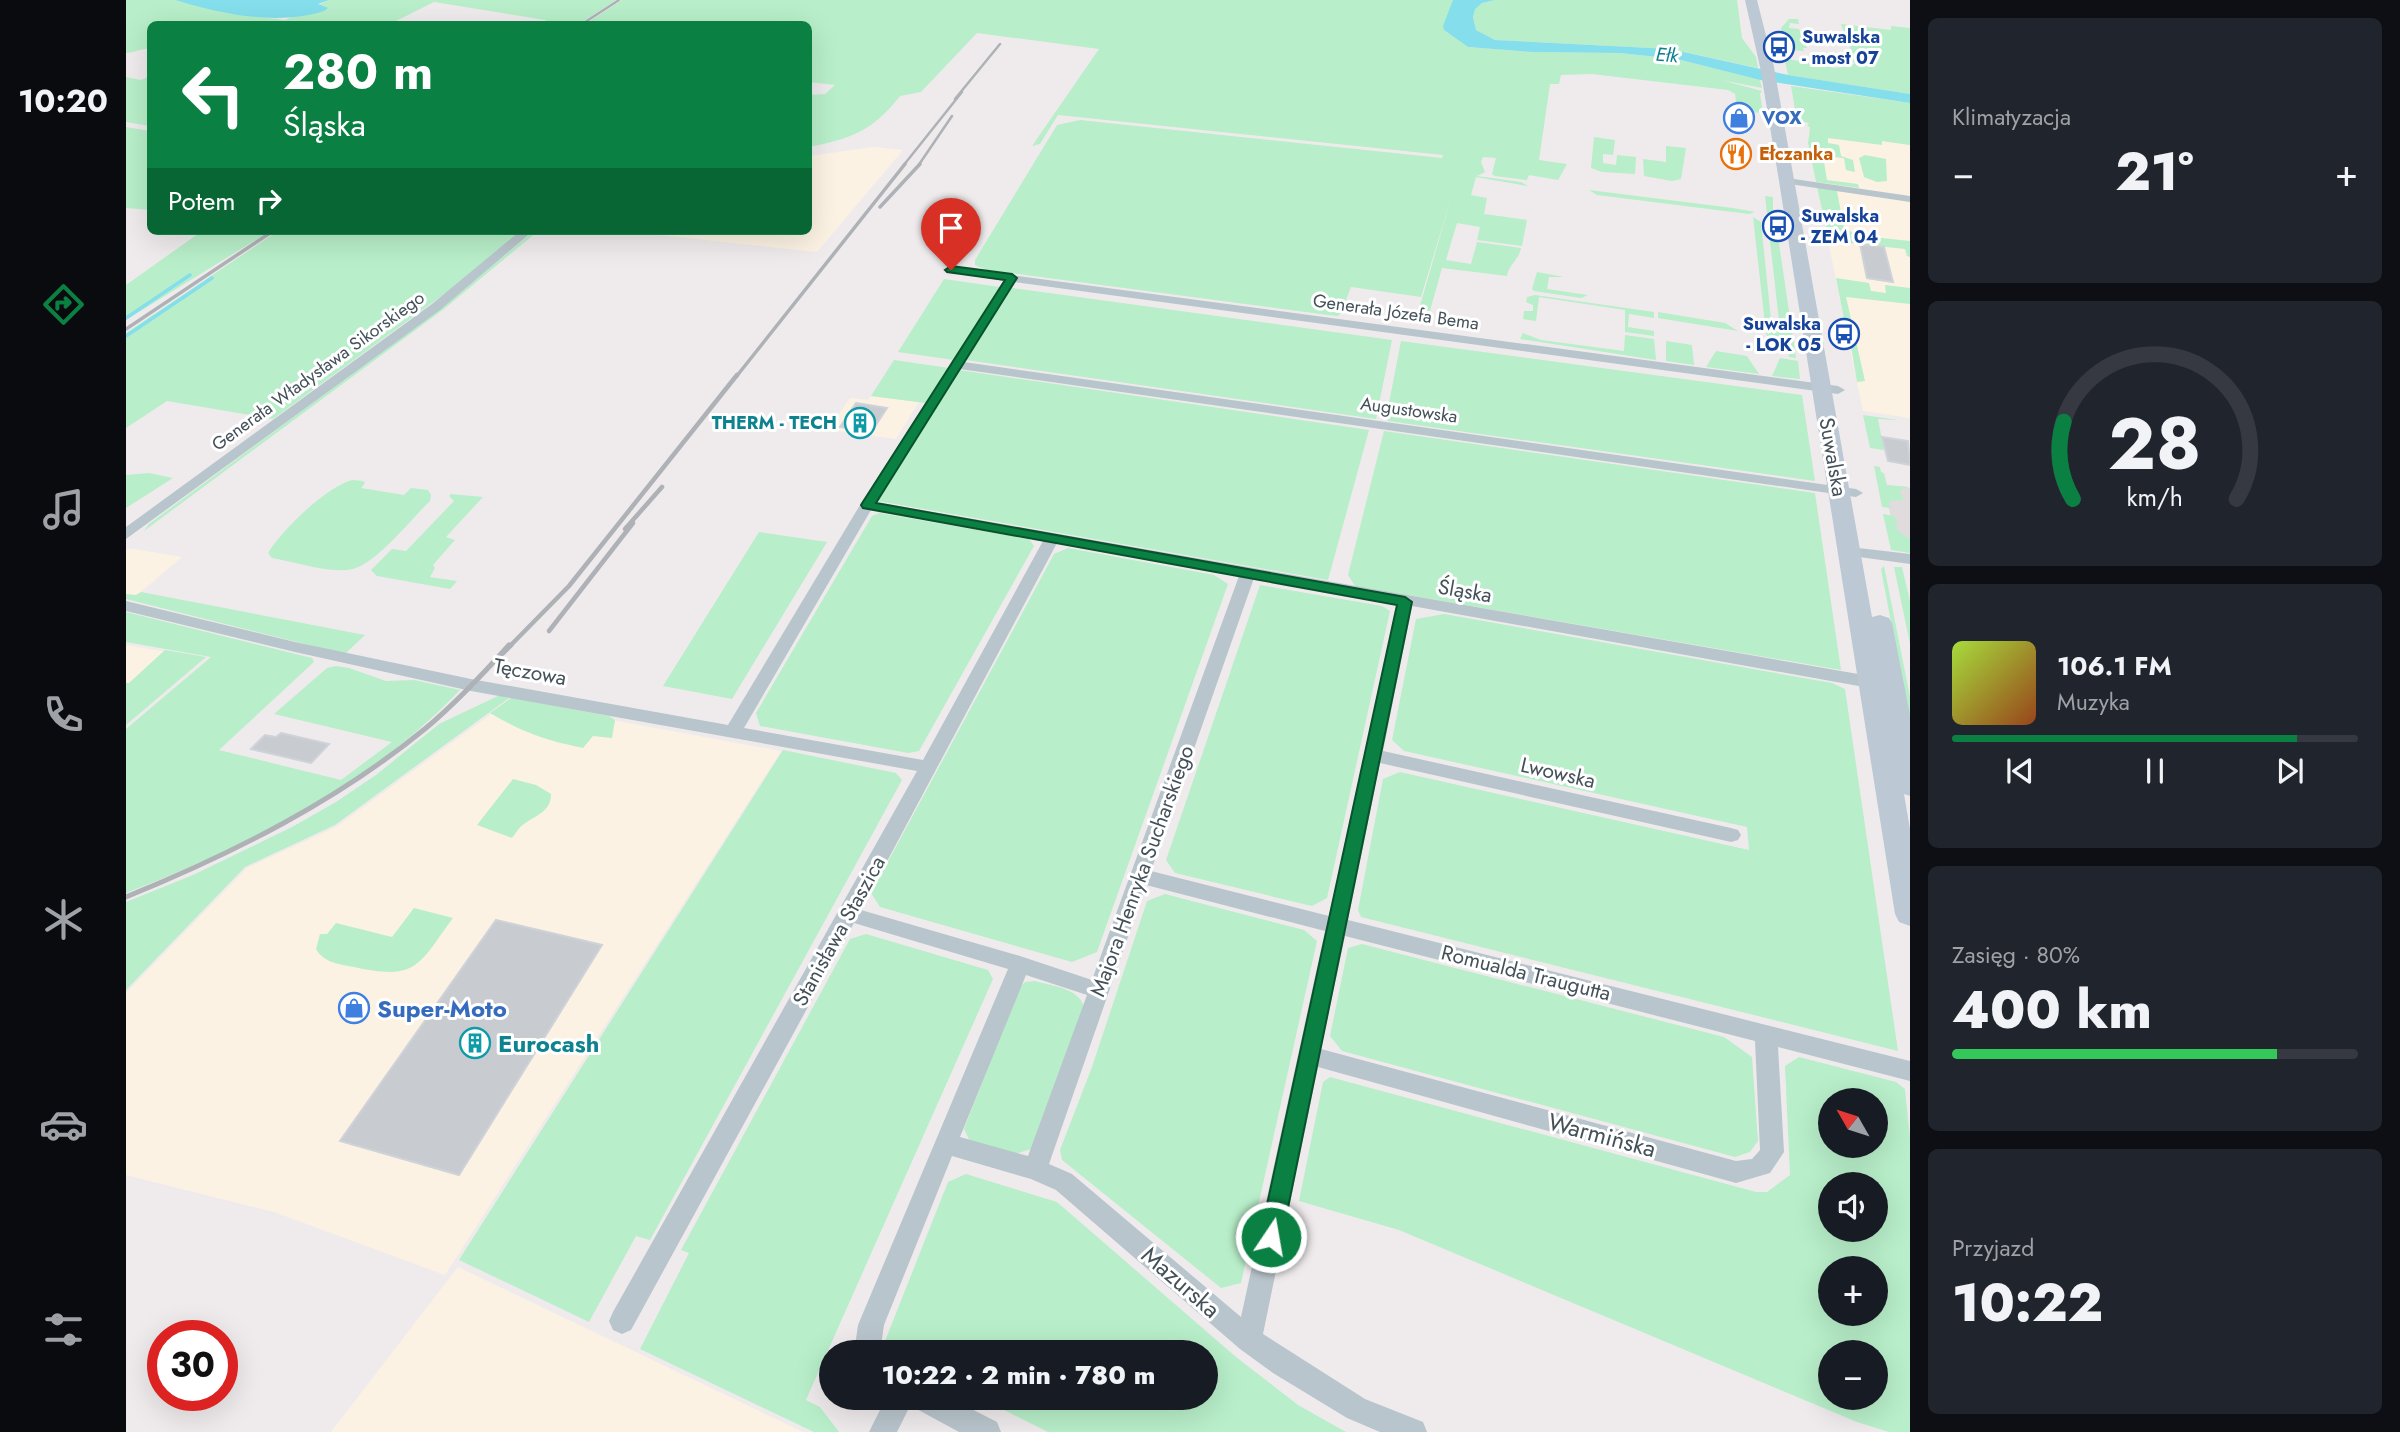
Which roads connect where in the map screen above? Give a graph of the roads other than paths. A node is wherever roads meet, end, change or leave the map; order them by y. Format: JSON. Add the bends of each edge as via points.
{"nodes":[{"id":1,"x":1751,"y":0,"type":"edge"},
{"id":2,"x":1760,"y":0,"type":"edge"},
{"id":3,"x":1774,"y":77,"type":"junction"},
{"id":4,"x":1794,"y":181,"type":"junction"},
{"id":5,"x":1910,"y":200,"type":"edge"},
{"id":6,"x":522,"y":235,"type":"edge"},
{"id":7,"x":951,"y":270,"type":"dead end"},
{"id":8,"x":1012,"y":278,"type":"junction"},
{"id":9,"x":956,"y":365,"type":"junction"},
{"id":10,"x":1830,"y":389,"type":"junction"},
{"id":11,"x":1848,"y":492,"type":"junction"},
{"id":12,"x":867,"y":505,"type":"junction"},
{"id":13,"x":126,"y":534,"type":"edge"},
{"id":14,"x":1052,"y":538,"type":"junction"},
{"id":15,"x":1858,"y":553,"type":"junction"},
{"id":16,"x":1910,"y":559,"type":"edge"},
{"id":17,"x":1248,"y":573,"type":"junction"},
{"id":18,"x":1405,"y":602,"type":"junction"},
{"id":19,"x":126,"y":606,"type":"edge"},
{"id":20,"x":1881,"y":684,"type":"junction"},
{"id":21,"x":733,"y":732,"type":"junction"},
{"id":22,"x":1374,"y":755,"type":"junction"},
{"id":23,"x":929,"y":767,"type":"junction"},
{"id":24,"x":1910,"y":786,"type":"edge"},
{"id":25,"x":1731,"y":835,"type":"dead end"},
{"id":26,"x":1141,"y":876,"type":"junction"},
{"id":27,"x":849,"y":914,"type":"junction"},
{"id":28,"x":1910,"y":914,"type":"edge"},
{"id":29,"x":1337,"y":924,"type":"junction"},
{"id":30,"x":1020,"y":964,"type":"junction"},
{"id":31,"x":1100,"y":991,"type":"junction"},
{"id":32,"x":1766,"y":1034,"type":"junction"},
{"id":33,"x":1311,"y":1056,"type":"junction"},
{"id":34,"x":1910,"y":1072,"type":"edge"},
{"id":35,"x":946,"y":1144,"type":"junction"},
{"id":36,"x":1035,"y":1169,"type":"junction"},
{"id":37,"x":622,"y":1321,"type":"dead end"},
{"id":38,"x":867,"y":1340,"type":"edge"},
{"id":39,"x":1249,"y":1340,"type":"junction"},
{"id":40,"x":894,"y":1410,"type":"edge"},
{"id":41,"x":945,"y":1410,"type":"edge"},
{"id":42,"x":883,"y":1432,"type":"edge"},
{"id":43,"x":987,"y":1432,"type":"edge"},
{"id":44,"x":1413,"y":1432,"type":"edge"}],
"edges":[{"from":1,"to":3,"type":"street","name":"Suwalska"},
{"from":2,"to":3,"type":"street","name":"Suwalska"},
{"from":3,"to":4,"type":"street","name":"Suwalska"},
{"from":4,"to":5,"type":"street"},
{"from":4,"to":10,"type":"street","name":"Suwalska"},
{"from":6,"to":13,"type":"street","name":"Generała Władysława Sikorskiego","via":[[436,307]]},
{"from":7,"to":8,"type":"street","name":"Generała Józefa Bema"},
{"from":8,"to":9,"type":"street"},
{"from":8,"to":10,"type":"street","name":"Generała Józefa Bema"},
{"from":9,"to":11,"type":"street","name":"Augustowska"},
{"from":9,"to":12,"type":"street"},
{"from":10,"to":11,"type":"street","name":"Suwalska"},
{"from":11,"to":15,"type":"street","name":"Suwalska"},
{"from":12,"to":14,"type":"street","name":"Śląska"},
{"from":12,"to":21,"type":"street"},
{"from":14,"to":17,"type":"street","name":"Śląska"},
{"from":14,"to":23,"type":"street","name":"Stanisława Staszica"},
{"from":15,"to":16,"type":"street"},
{"from":15,"to":20,"type":"street","name":"Suwalska"},
{"from":17,"to":18,"type":"street","name":"Śląska"},
{"from":17,"to":26,"type":"street","name":"Majora Henryka Sucharskiego"},
{"from":18,"to":20,"type":"street","name":"Śląska"},
{"from":18,"to":22,"type":"street"},
{"from":19,"to":21,"type":"street","name":"Tęczowa","via":[[471,685]]},
{"from":20,"to":24,"type":"street","name":"Suwalska"},
{"from":20,"to":28,"type":"street","name":"Suwalska"},
{"from":21,"to":23,"type":"street","name":"Tęczowa"},
{"from":22,"to":25,"type":"street","name":"Lwowska"},
{"from":22,"to":29,"type":"street"},
{"from":23,"to":27,"type":"street","name":"Stanisława Staszica"},
{"from":26,"to":29,"type":"street","name":"Romualda Traugutta"},
{"from":26,"to":31,"type":"street","name":"Majora Henryka Sucharskiego"},
{"from":27,"to":30,"type":"street"},
{"from":27,"to":37,"type":"street","name":"Stanisława Staszica"},
{"from":29,"to":32,"type":"street","name":"Romualda Traugutta"},
{"from":29,"to":33,"type":"street"},
{"from":30,"to":31,"type":"street"},
{"from":30,"to":35,"type":"street"},
{"from":31,"to":36,"type":"street","name":"Majora Henryka Sucharskiego"},
{"from":32,"to":33,"type":"street","name":"Warmińska","via":[[1772,1152],[1766,1163],[1736,1172]]},
{"from":32,"to":34,"type":"street","name":"Romualda Traugutta"},
{"from":33,"to":39,"type":"street"},
{"from":35,"to":36,"type":"street","name":"Mazurska"},
{"from":35,"to":38,"type":"street"},
{"from":36,"to":39,"type":"street","name":"Mazurska","via":[[1063,1182]]},
{"from":39,"to":44,"type":"street","name":"Mazurska","via":[[1314,1386]]},
{"from":40,"to":42,"type":"street"},
{"from":41,"to":43,"type":"street"}]}
